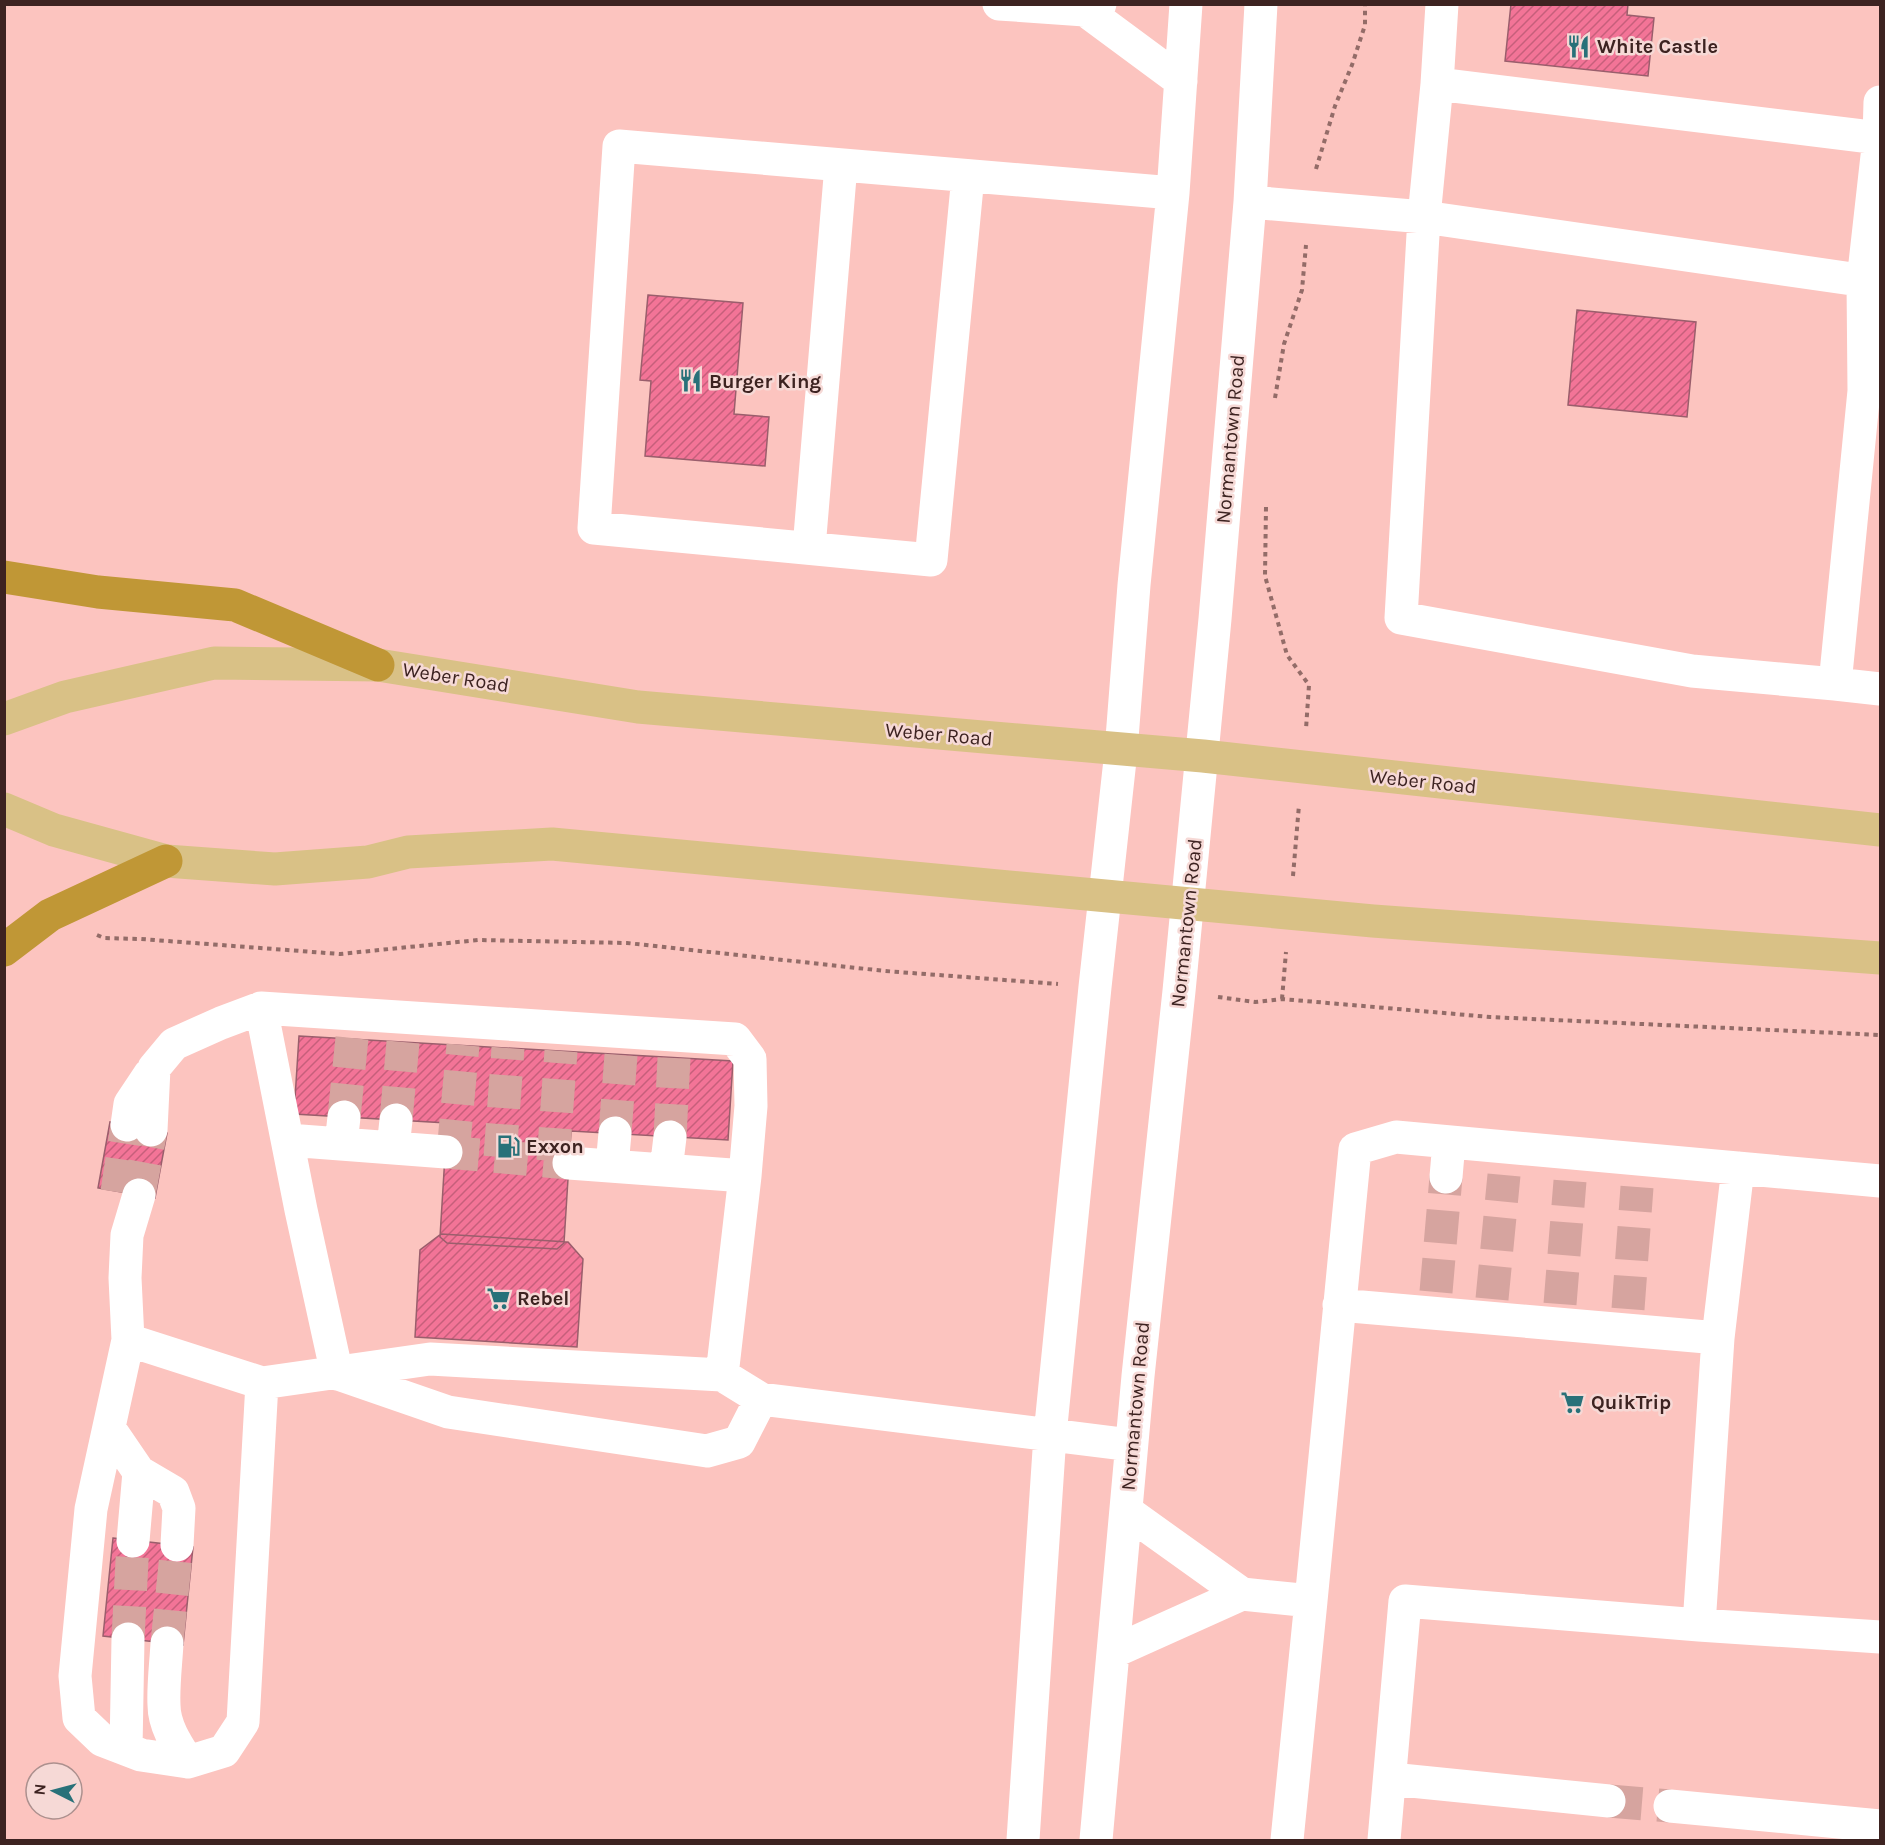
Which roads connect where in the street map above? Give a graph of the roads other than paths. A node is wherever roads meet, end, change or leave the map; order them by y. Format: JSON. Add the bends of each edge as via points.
{"nodes":[{"id":1,"x":999,"y":4,"type":"edge"},
{"id":2,"x":1186,"y":4,"type":"edge"},
{"id":3,"x":1261,"y":4,"type":"edge"},
{"id":4,"x":1442,"y":4,"type":"edge"},
{"id":5,"x":1092,"y":7,"type":"edge"},
{"id":6,"x":1181,"y":81,"type":"junction"},
{"id":7,"x":1437,"y":84,"type":"junction"},
{"id":8,"x":1881,"y":102,"type":"edge"},
{"id":9,"x":1879,"y":138,"type":"junction"},
{"id":10,"x":840,"y":165,"type":"junction"},
{"id":11,"x":968,"y":176,"type":"junction"},
{"id":12,"x":1173,"y":194,"type":"junction"},
{"id":13,"x":1251,"y":202,"type":"junction"},
{"id":14,"x":1424,"y":217,"type":"junction"},
{"id":15,"x":1872,"y":282,"type":"edge"},
{"id":16,"x":1872,"y":392,"type":"edge"},
{"id":17,"x":1868,"y":488,"type":"edge"},
{"id":18,"x":809,"y":548,"type":"junction"},
{"id":19,"x":4,"y":578,"type":"edge"},
{"id":20,"x":378,"y":664,"type":"junction"},
{"id":21,"x":1835,"y":684,"type":"junction"},
{"id":22,"x":1881,"y":688,"type":"edge"},
{"id":23,"x":4,"y":719,"type":"edge"},
{"id":24,"x":1121,"y":750,"type":"junction"},
{"id":25,"x":1203,"y":756,"type":"junction"},
{"id":26,"x":4,"y":809,"type":"edge"},
{"id":27,"x":1881,"y":830,"type":"edge"},
{"id":28,"x":166,"y":861,"type":"junction"},
{"id":29,"x":1106,"y":895,"type":"junction"},
{"id":30,"x":1187,"y":903,"type":"junction"},
{"id":31,"x":4,"y":950,"type":"edge"},
{"id":32,"x":1881,"y":958,"type":"edge"},
{"id":33,"x":261,"y":1008,"type":"junction"},
{"id":34,"x":139,"y":1128,"type":"tunnel mouth"},
{"id":35,"x":615,"y":1133,"type":"tunnel mouth"},
{"id":36,"x":670,"y":1137,"type":"tunnel mouth"},
{"id":37,"x":288,"y":1140,"type":"junction"},
{"id":38,"x":1449,"y":1142,"type":"junction"},
{"id":39,"x":446,"y":1152,"type":"tunnel mouth"},
{"id":40,"x":569,"y":1163,"type":"tunnel mouth"},
{"id":41,"x":612,"y":1166,"type":"junction"},
{"id":42,"x":1738,"y":1168,"type":"junction"},
{"id":43,"x":666,"y":1170,"type":"junction"},
{"id":44,"x":746,"y":1176,"type":"junction"},
{"id":45,"x":1446,"y":1177,"type":"tunnel mouth"},
{"id":46,"x":1881,"y":1181,"type":"edge"},
{"id":47,"x":128,"y":1194,"type":"tunnel mouth"},
{"id":48,"x":1339,"y":1305,"type":"junction"},
{"id":49,"x":1718,"y":1338,"type":"junction"},
{"id":50,"x":128,"y":1340,"type":"junction"},
{"id":51,"x":337,"y":1374,"type":"junction"},
{"id":52,"x":722,"y":1375,"type":"junction"},
{"id":53,"x":262,"y":1383,"type":"junction"},
{"id":54,"x":761,"y":1399,"type":"junction"},
{"id":55,"x":109,"y":1428,"type":"junction"},
{"id":56,"x":1050,"y":1436,"type":"junction"},
{"id":57,"x":1131,"y":1445,"type":"junction"},
{"id":58,"x":139,"y":1472,"type":"junction"},
{"id":59,"x":1126,"y":1511,"type":"junction"},
{"id":60,"x":133,"y":1541,"type":"tunnel mouth"},
{"id":61,"x":177,"y":1545,"type":"tunnel mouth"},
{"id":62,"x":1242,"y":1594,"type":"junction"},
{"id":63,"x":1311,"y":1601,"type":"junction"},
{"id":64,"x":1699,"y":1625,"type":"junction"},
{"id":65,"x":1881,"y":1637,"type":"edge"},
{"id":66,"x":128,"y":1639,"type":"tunnel mouth"},
{"id":67,"x":167,"y":1643,"type":"tunnel mouth"},
{"id":68,"x":1113,"y":1653,"type":"junction"},
{"id":69,"x":126,"y":1749,"type":"junction"},
{"id":70,"x":188,"y":1762,"type":"junction"},
{"id":71,"x":1391,"y":1779,"type":"junction"},
{"id":72,"x":1609,"y":1801,"type":"tunnel mouth"},
{"id":73,"x":1670,"y":1806,"type":"tunnel mouth"},
{"id":74,"x":1881,"y":1826,"type":"edge"},
{"id":75,"x":1023,"y":1840,"type":"edge"},
{"id":76,"x":1096,"y":1840,"type":"edge"},
{"id":77,"x":1287,"y":1840,"type":"edge"},
{"id":78,"x":1384,"y":1840,"type":"edge"}],
"edges":[{"from":1,"to":5,"type":"street"},
{"from":2,"to":6,"type":"street"},
{"from":3,"to":13,"type":"street","name":"Normantown Road"},
{"from":4,"to":7,"type":"street"},
{"from":5,"to":6,"type":"street"},
{"from":6,"to":12,"type":"street"},
{"from":7,"to":9,"type":"street"},
{"from":7,"to":14,"type":"street"},
{"from":8,"to":9,"type":"street"},
{"from":9,"to":15,"type":"street"},
{"from":10,"to":11,"type":"street"},
{"from":10,"to":18,"type":"street"},
{"from":10,"to":18,"type":"street","via":[[619,146],[594,528]]},
{"from":11,"to":12,"type":"street"},
{"from":11,"to":18,"type":"street","via":[[931,560]]},
{"from":12,"to":24,"type":"street"},
{"from":13,"to":14,"type":"street"},
{"from":13,"to":25,"type":"street","name":"Normantown Road"},
{"from":14,"to":15,"type":"street"},
{"from":14,"to":21,"type":"street","via":[[1401,618],[1692,671]]},
{"from":15,"to":16,"type":"street"},
{"from":16,"to":17,"type":"street"},
{"from":17,"to":21,"type":"street"},
{"from":19,"to":20,"type":"highway","via":[[235,605]]},
{"from":20,"to":23,"type":"main road","name":"Weber Road","via":[[214,663],[65,697]]},
{"from":20,"to":24,"type":"main road","name":"Weber Road","via":[[638,707]]},
{"from":21,"to":22,"type":"street"},
{"from":24,"to":25,"type":"main road","name":"Weber Road"},
{"from":24,"to":29,"type":"street"},
{"from":25,"to":27,"type":"main road","name":"Weber Road"},
{"from":25,"to":30,"type":"street","name":"Normantown Road"},
{"from":26,"to":28,"type":"main road","via":[[54,830]]},
{"from":28,"to":29,"type":"main road","via":[[275,869],[368,862],[408,852],[552,844]]},
{"from":28,"to":31,"type":"highway","via":[[50,915]]},
{"from":29,"to":30,"type":"main road"},
{"from":29,"to":56,"type":"street"},
{"from":30,"to":32,"type":"main road"},
{"from":30,"to":57,"type":"street","name":"Normantown Road"},
{"from":33,"to":34,"type":"street","via":[[174,1044],[154,1068]]},
{"from":33,"to":37,"type":"street"},
{"from":33,"to":44,"type":"street","via":[[352,1026],[404,1030],[675,1046],[735,1039],[750,1059]]},
{"from":35,"to":41,"type":"street"},
{"from":36,"to":43,"type":"street"},
{"from":37,"to":39,"type":"street","via":[[343,1131],[394,1134]]},
{"from":37,"to":51,"type":"street"},
{"from":38,"to":42,"type":"street","via":[[1505,1161],[1571,1167],[1639,1173]]},
{"from":38,"to":45,"type":"street"},
{"from":38,"to":48,"type":"street","via":[[1396,1137],[1355,1149]]},
{"from":40,"to":41,"type":"street"},
{"from":41,"to":43,"type":"street"},
{"from":42,"to":46,"type":"street"},
{"from":42,"to":49,"type":"street"},
{"from":43,"to":44,"type":"street"},
{"from":44,"to":52,"type":"street"},
{"from":47,"to":50,"type":"street"},
{"from":48,"to":49,"type":"street","via":[[1435,1303],[1627,1320]]},
{"from":48,"to":63,"type":"street"},
{"from":49,"to":64,"type":"street"},
{"from":50,"to":53,"type":"street"},
{"from":50,"to":55,"type":"street"},
{"from":51,"to":52,"type":"street","via":[[430,1359]]},
{"from":51,"to":53,"type":"street"},
{"from":51,"to":54,"type":"street","via":[[448,1412],[707,1451],[739,1442]]},
{"from":52,"to":54,"type":"street"},
{"from":53,"to":70,"type":"street","via":[[243,1722],[224,1751]]},
{"from":54,"to":56,"type":"street"},
{"from":55,"to":58,"type":"street"},
{"from":55,"to":69,"type":"street","via":[[91,1509],[75,1676],[79,1718],[102,1740]]},
{"from":56,"to":57,"type":"street"},
{"from":56,"to":75,"type":"street"},
{"from":57,"to":59,"type":"street","name":"Normantown Road"},
{"from":58,"to":60,"type":"street"},
{"from":58,"to":61,"type":"street","via":[[173,1492],[179,1508]]},
{"from":59,"to":62,"type":"street"},
{"from":59,"to":68,"type":"street","name":"Normantown Road"},
{"from":62,"to":63,"type":"street"},
{"from":62,"to":68,"type":"street"},
{"from":63,"to":77,"type":"street"},
{"from":64,"to":65,"type":"street"},
{"from":64,"to":71,"type":"street","via":[[1405,1601]]},
{"from":66,"to":69,"type":"street"},
{"from":67,"to":70,"type":"street","via":[[164,1706],[175,1740]]},
{"from":68,"to":76,"type":"street","name":"Normantown Road"},
{"from":69,"to":70,"type":"street"},
{"from":71,"to":72,"type":"street"},
{"from":71,"to":78,"type":"street"},
{"from":73,"to":74,"type":"street"}]}
